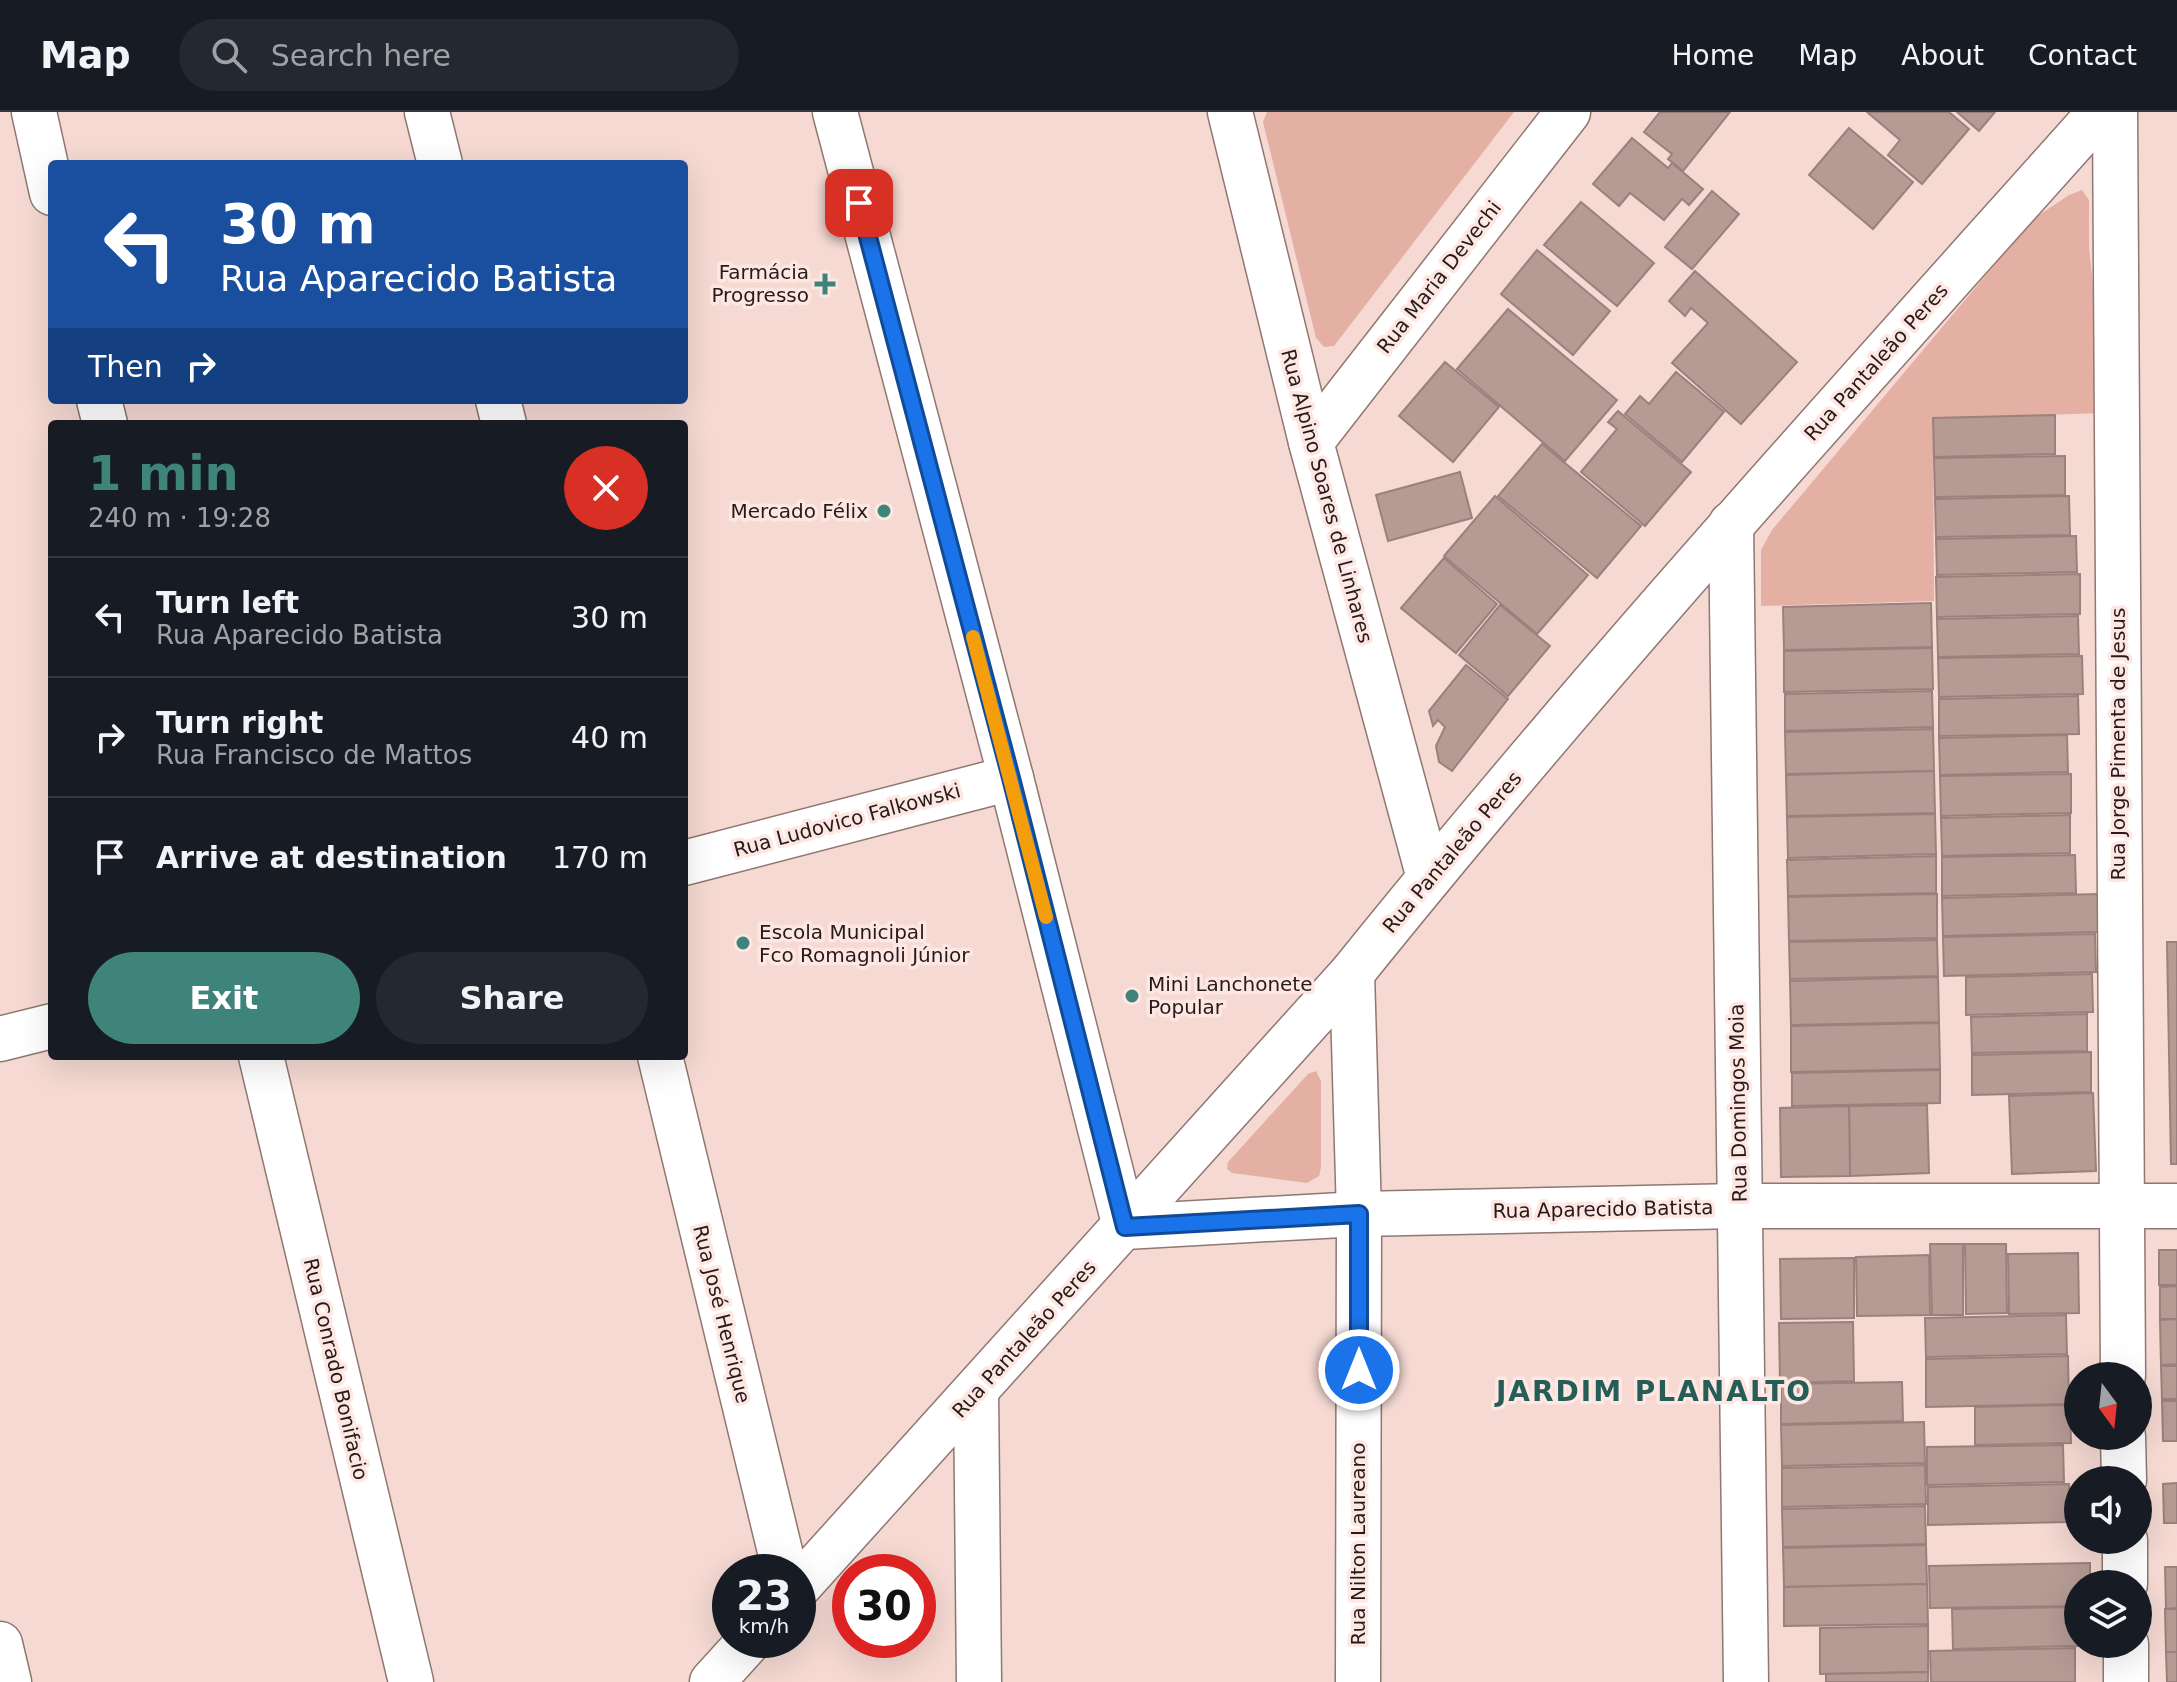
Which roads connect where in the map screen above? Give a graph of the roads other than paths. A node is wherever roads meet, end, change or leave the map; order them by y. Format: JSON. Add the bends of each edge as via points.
{"nodes":[{"id":1,"x":34,"y":112,"type":"edge"},
{"id":2,"x":427,"y":112,"type":"edge"},
{"id":3,"x":835,"y":112,"type":"edge"},
{"id":4,"x":1230,"y":112,"type":"edge"},
{"id":5,"x":1568,"y":112,"type":"edge"},
{"id":6,"x":2100,"y":112,"type":"edge"},
{"id":7,"x":2115,"y":112,"type":"edge"},
{"id":8,"x":439,"y":160,"type":"edge"},
{"id":9,"x":48,"y":175,"type":"edge"},
{"id":10,"x":1311,"y":442,"type":"junction"},
{"id":11,"x":1731,"y":524,"type":"junction"},
{"id":12,"x":1011,"y":778,"type":"junction"},
{"id":13,"x":688,"y":862,"type":"edge"},
{"id":14,"x":1429,"y":878,"type":"junction"},
{"id":15,"x":1352,"y":973,"type":"junction"},
{"id":16,"x":48,"y":1027,"type":"edge"},
{"id":17,"x":0,"y":1039,"type":"edge"},
{"id":18,"x":262,"y":1060,"type":"edge"},
{"id":19,"x":661,"y":1060,"type":"edge"},
{"id":20,"x":1739,"y":1206,"type":"junction"},
{"id":21,"x":2121,"y":1206,"type":"junction"},
{"id":22,"x":2177,"y":1206,"type":"edge"},
{"id":23,"x":1359,"y":1214,"type":"junction"},
{"id":24,"x":1125,"y":1227,"type":"junction"},
{"id":25,"x":2123,"y":1362,"type":"edge"},
{"id":26,"x":976,"y":1392,"type":"junction"},
{"id":27,"x":781,"y":1554,"type":"edge"},
{"id":28,"x":816,"y":1567,"type":"edge"},
{"id":29,"x":0,"y":1644,"type":"edge"},
{"id":30,"x":734,"y":1658,"type":"edge"},
{"id":31,"x":2126,"y":1658,"type":"edge"},
{"id":32,"x":9,"y":1682,"type":"edge"},
{"id":33,"x":411,"y":1682,"type":"edge"},
{"id":34,"x":712,"y":1682,"type":"edge"},
{"id":35,"x":979,"y":1682,"type":"edge"},
{"id":36,"x":1358,"y":1682,"type":"edge"},
{"id":37,"x":1746,"y":1682,"type":"edge"},
{"id":38,"x":2126,"y":1682,"type":"edge"}],
"edges":[{"from":1,"to":9,"type":"street"},
{"from":2,"to":8,"type":"street"},
{"from":3,"to":12,"type":"street"},
{"from":4,"to":10,"type":"street","name":"Rua Alpino Soares de Linhares"},
{"from":5,"to":10,"type":"street","name":"Rua Maria Devechi"},
{"from":6,"to":11,"type":"street","name":"Rua Pantaleão Peres"},
{"from":7,"to":21,"type":"street","name":"Rua Jorge Pimenta de Jesus"},
{"from":10,"to":14,"type":"street","name":"Rua Alpino Soares de Linhares"},
{"from":11,"to":14,"type":"street","name":"Rua Pantaleão Peres"},
{"from":11,"to":20,"type":"street","name":"Rua Domingos Moia"},
{"from":12,"to":13,"type":"street","name":"Rua Ludovico Falkowski"},
{"from":12,"to":24,"type":"street"},
{"from":14,"to":15,"type":"street","name":"Rua Pantaleão Peres"},
{"from":15,"to":23,"type":"street","name":"Rua Nilton Laureano"},
{"from":15,"to":24,"type":"street","name":"Rua Pantaleão Peres"},
{"from":16,"to":17,"type":"street"},
{"from":18,"to":33,"type":"street","name":"Rua Conrado Bonifacio"},
{"from":19,"to":27,"type":"street","name":"Rua José Henrique"},
{"from":20,"to":21,"type":"street","name":"Rua Aparecido Batista"},
{"from":20,"to":23,"type":"street","name":"Rua Aparecido Batista"},
{"from":20,"to":37,"type":"street","name":"Rua Domingos Moia"},
{"from":21,"to":22,"type":"street","name":"Rua Aparecido Batista"},
{"from":21,"to":25,"type":"street","name":"Rua Jorge Pimenta de Jesus"},
{"from":23,"to":24,"type":"street","name":"Rua Aparecido Batista"},
{"from":23,"to":36,"type":"street","name":"Rua Nilton Laureano"},
{"from":24,"to":26,"type":"street","name":"Rua Pantaleão Peres"},
{"from":26,"to":28,"type":"street","name":"Rua Pantaleão Peres"},
{"from":26,"to":35,"type":"street"},
{"from":29,"to":32,"type":"street"},
{"from":30,"to":34,"type":"street"},
{"from":31,"to":38,"type":"street"}]}
